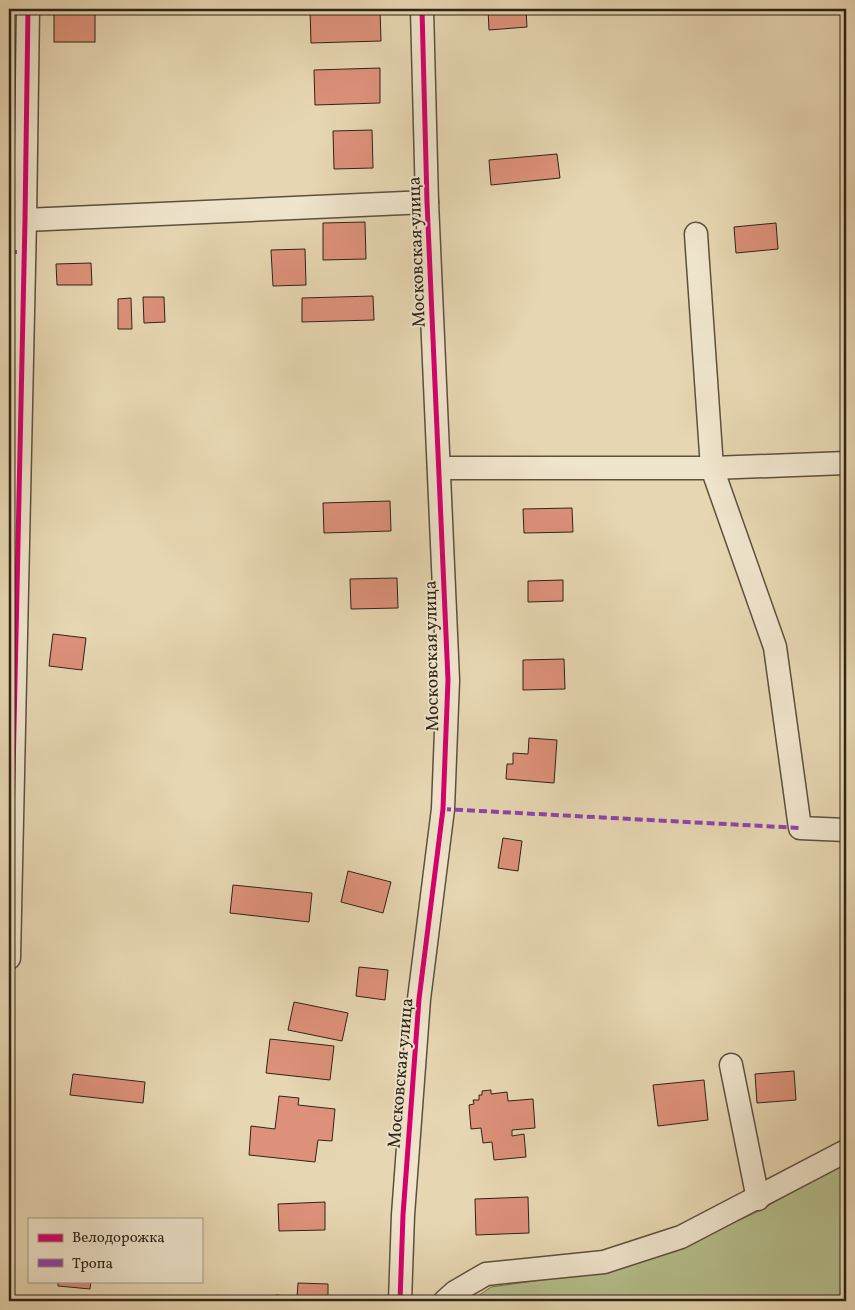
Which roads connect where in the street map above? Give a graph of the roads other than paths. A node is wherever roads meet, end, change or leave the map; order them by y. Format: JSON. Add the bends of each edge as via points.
{"nodes":[{"id":1,"x":28,"y":9,"type":"edge"},
{"id":2,"x":422,"y":9,"type":"edge"},
{"id":3,"x":427,"y":202,"type":"junction"},
{"id":4,"x":25,"y":220,"type":"junction"},
{"id":5,"x":696,"y":234,"type":"dead end"},
{"id":6,"x":846,"y":463,"type":"edge"},
{"id":7,"x":439,"y":468,"type":"junction"},
{"id":8,"x":712,"y":468,"type":"junction"},
{"id":9,"x":846,"y":830,"type":"edge"},
{"id":10,"x":9,"y":958,"type":"edge"},
{"id":11,"x":732,"y":1065,"type":"dead end"},
{"id":12,"x":846,"y":1151,"type":"edge"},
{"id":13,"x":758,"y":1199,"type":"junction"},
{"id":14,"x":400,"y":1301,"type":"edge"},
{"id":15,"x":445,"y":1301,"type":"edge"}],
"edges":[{"from":1,"to":4,"type":"street"},
{"from":2,"to":3,"type":"street","name":"Московская улица"},
{"from":3,"to":4,"type":"street"},
{"from":3,"to":7,"type":"street","name":"Московская улица"},
{"from":4,"to":10,"type":"street"},
{"from":5,"to":8,"type":"street"},
{"from":6,"to":8,"type":"street"},
{"from":7,"to":8,"type":"street"},
{"from":7,"to":14,"type":"street","name":"Московская улица","via":[[448,680],[443,810],[419,999]]},
{"from":8,"to":9,"type":"street","via":[[776,647],[800,828]]},
{"from":11,"to":13,"type":"street"},
{"from":12,"to":13,"type":"street"},
{"from":13,"to":15,"type":"street","via":[[681,1237],[604,1262],[486,1274]]}]}
